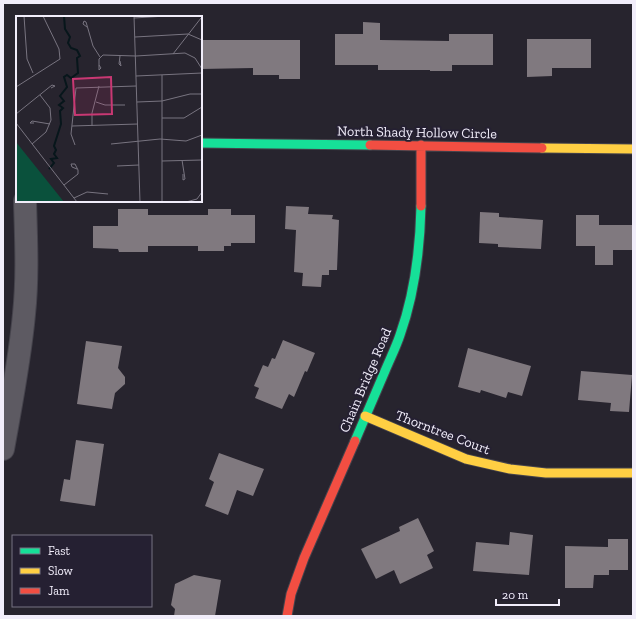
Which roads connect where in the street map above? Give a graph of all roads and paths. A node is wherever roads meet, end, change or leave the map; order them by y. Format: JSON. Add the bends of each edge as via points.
{"nodes":[{"id":1,"x":202,"y":143,"type":"edge"},
{"id":2,"x":421,"y":146,"type":"junction"},
{"id":3,"x":633,"y":149,"type":"edge"},
{"id":4,"x":25,"y":202,"type":"edge"},
{"id":5,"x":365,"y":416,"type":"junction"},
{"id":6,"x":3,"y":449,"type":"edge"},
{"id":7,"x":633,"y":473,"type":"edge"},
{"id":8,"x":287,"y":616,"type":"edge"}],
"edges":[{"from":1,"to":2,"type":"street","name":"North Shady Hollow Circle"},
{"from":2,"to":3,"type":"street","name":"North Shady Hollow Circle"},
{"from":2,"to":5,"type":"street","name":"Chain Bridge Road","via":[[419,249],[414,284],[400,336]]},
{"from":4,"to":6,"type":"street","via":[[24,313]]},
{"from":5,"to":7,"type":"street","name":"Thorntree Court","via":[[466,459],[510,469]]},
{"from":5,"to":8,"type":"street","name":"Chain Bridge Road","via":[[304,558],[291,594]]}]}
